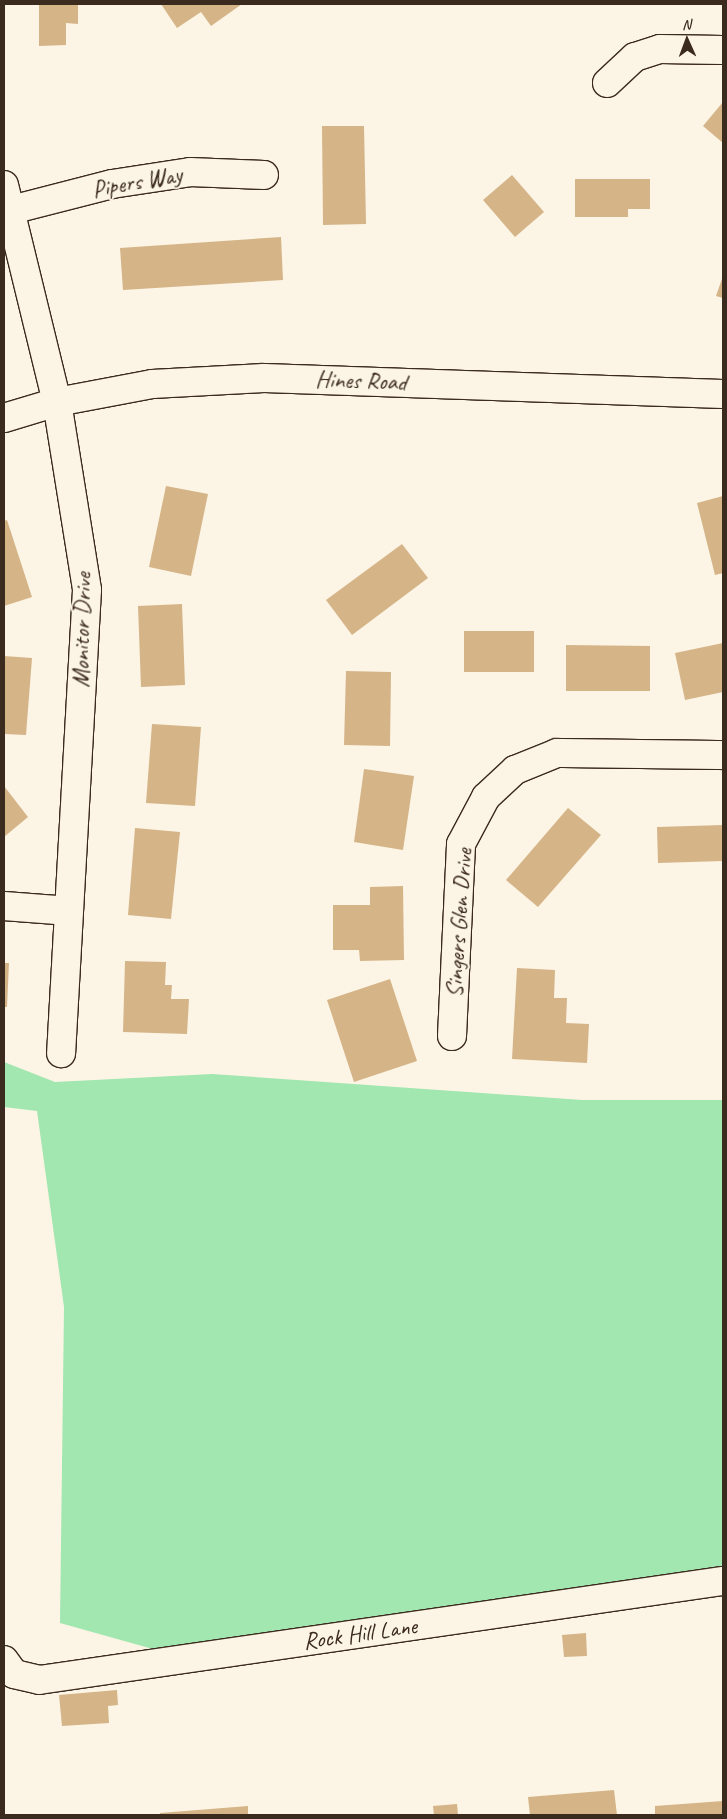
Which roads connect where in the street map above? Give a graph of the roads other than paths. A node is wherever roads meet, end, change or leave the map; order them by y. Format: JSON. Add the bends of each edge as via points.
{"nodes":[{"id":1,"x":723,"y":50,"type":"edge"},
{"id":2,"x":607,"y":83,"type":"dead end"},
{"id":3,"x":264,"y":175,"type":"dead end"},
{"id":4,"x":7,"y":198,"type":"edge"},
{"id":5,"x":723,"y":394,"type":"edge"},
{"id":6,"x":56,"y":402,"type":"junction"},
{"id":7,"x":4,"y":418,"type":"edge"},
{"id":8,"x":723,"y":755,"type":"edge"},
{"id":9,"x":4,"y":906,"type":"edge"},
{"id":10,"x":69,"y":911,"type":"junction"},
{"id":11,"x":452,"y":1036,"type":"dead end"},
{"id":12,"x":61,"y":1053,"type":"dead end"},
{"id":13,"x":723,"y":1581,"type":"edge"},
{"id":14,"x":4,"y":1660,"type":"edge"}],
"edges":[{"from":1,"to":2,"type":"street","via":[[660,49],[635,57]]},
{"from":3,"to":4,"type":"street","name":"Pipers Way","via":[[190,172]]},
{"from":4,"to":6,"type":"street","name":"Monitor Drive"},
{"from":5,"to":6,"type":"street","name":"Hines Road","via":[[264,378],[152,384]]},
{"from":6,"to":7,"type":"street","name":"Hines Road"},
{"from":6,"to":10,"type":"street","name":"Monitor Drive","via":[[87,590]]},
{"from":8,"to":11,"type":"street","name":"Singers Glen Drive","via":[[557,753],[515,770],[486,797],[462,844]]},
{"from":9,"to":10,"type":"street"},
{"from":10,"to":12,"type":"street","name":"Monitor Drive"},
{"from":13,"to":14,"type":"street","name":"Rock Hill Lane","via":[[39,1680],[14,1674]]}]}
